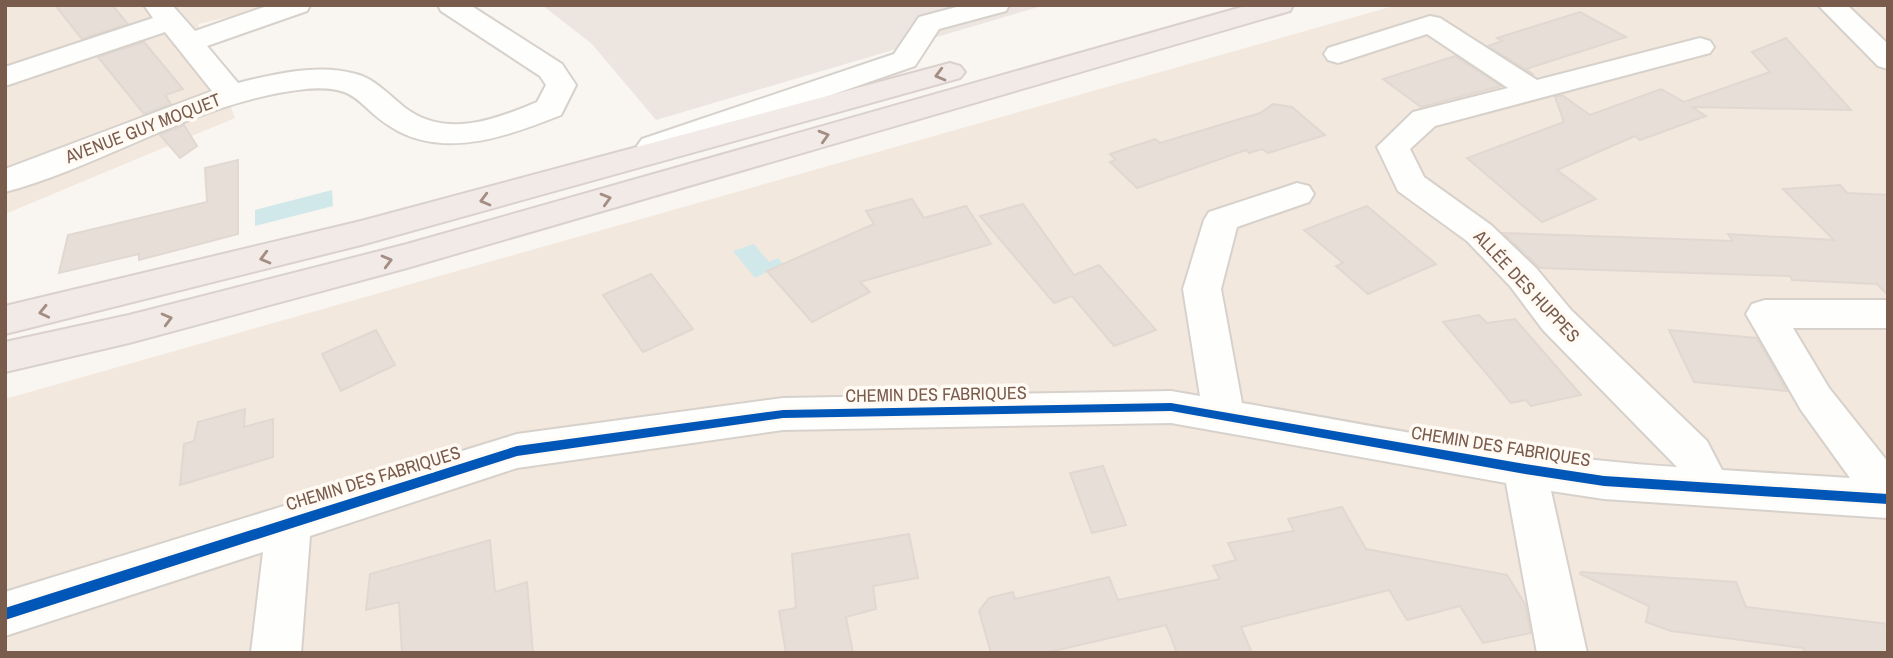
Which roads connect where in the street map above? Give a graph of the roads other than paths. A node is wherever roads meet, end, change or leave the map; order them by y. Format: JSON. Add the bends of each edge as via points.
{"nodes":[{"id":1,"x":297,"y":5,"type":"edge"},
{"id":2,"x":451,"y":5,"type":"edge"},
{"id":3,"x":996,"y":5,"type":"edge"},
{"id":4,"x":1195,"y":5,"type":"edge"},
{"id":5,"x":1280,"y":5,"type":"edge"},
{"id":6,"x":1831,"y":5,"type":"edge"},
{"id":7,"x":172,"y":23,"type":"edge"},
{"id":8,"x":1700,"y":47,"type":"dead end"},
{"id":9,"x":1338,"y":54,"type":"dead end"},
{"id":10,"x":1888,"y":60,"type":"edge"},
{"id":11,"x":5,"y":77,"type":"edge"},
{"id":12,"x":1533,"y":90,"type":"junction"},
{"id":13,"x":231,"y":94,"type":"junction"},
{"id":14,"x":5,"y":181,"type":"edge"},
{"id":15,"x":519,"y":191,"type":"junction"},
{"id":16,"x":1297,"y":194,"type":"dead end"},
{"id":17,"x":1888,"y":314,"type":"edge"},
{"id":18,"x":5,"y":320,"type":"edge"},
{"id":19,"x":128,"y":329,"type":"junction"},
{"id":20,"x":5,"y":357,"type":"edge"},
{"id":21,"x":5,"y":370,"type":"edge"},
{"id":22,"x":1224,"y":416,"type":"junction"},
{"id":23,"x":1524,"y":470,"type":"junction"},
{"id":24,"x":1708,"y":487,"type":"junction"},
{"id":25,"x":1888,"y":497,"type":"edge"},
{"id":26,"x":289,"y":522,"type":"junction"},
{"id":27,"x":5,"y":614,"type":"edge"},
{"id":28,"x":276,"y":653,"type":"edge"},
{"id":29,"x":1562,"y":653,"type":"edge"}],
"edges":[{"from":1,"to":7,"type":"street"},
{"from":2,"to":13,"type":"street","via":[[552,69],[561,85],[550,108],[515,124],[457,136],[411,126],[347,80],[278,82]]},
{"from":3,"to":15,"type":"street","via":[[929,23],[905,60]]},
{"from":4,"to":15,"type":"highway","one_way":true},
{"from":19,"to":5,"type":"highway","one_way":true,"via":[[407,256]]},
{"from":6,"to":10,"type":"street"},
{"from":7,"to":11,"type":"street"},
{"from":7,"to":13,"type":"street","name":"AVENUE GUY MOQUET"},
{"from":8,"to":12,"type":"street","name":"ALLÉE DES HUPPES"},
{"from":9,"to":12,"type":"street","via":[[1430,24]]},
{"from":12,"to":24,"type":"street","name":"ALLÉE DES HUPPES","via":[[1424,119],[1393,147],[1410,183],[1479,233],[1523,277],[1557,320],[1692,453]]},
{"from":13,"to":14,"type":"street","name":"AVENUE GUY MOQUET"},
{"from":15,"to":18,"type":"highway","one_way":true,"via":[[155,286]]},
{"from":16,"to":22,"type":"street","via":[[1221,220],[1202,289]]},
{"from":17,"to":25,"type":"street","via":[[1765,314],[1815,399]]},
{"from":19,"to":20,"type":"highway"},
{"from":19,"to":21,"type":"highway"},
{"from":22,"to":23,"type":"street","name":"CHEMIN DES FABRIQUES"},
{"from":22,"to":26,"type":"street","name":"CHEMIN DES FABRIQUES","via":[[1171,407],[783,414],[517,451]]},
{"from":23,"to":24,"type":"street","name":"CHEMIN DES FABRIQUES","via":[[1604,481]]},
{"from":23,"to":29,"type":"street"},
{"from":24,"to":25,"type":"street","name":"CHEMIN DES FABRIQUES"},
{"from":26,"to":27,"type":"street","name":"CHEMIN DES FABRIQUES"},
{"from":26,"to":28,"type":"street"}]}
